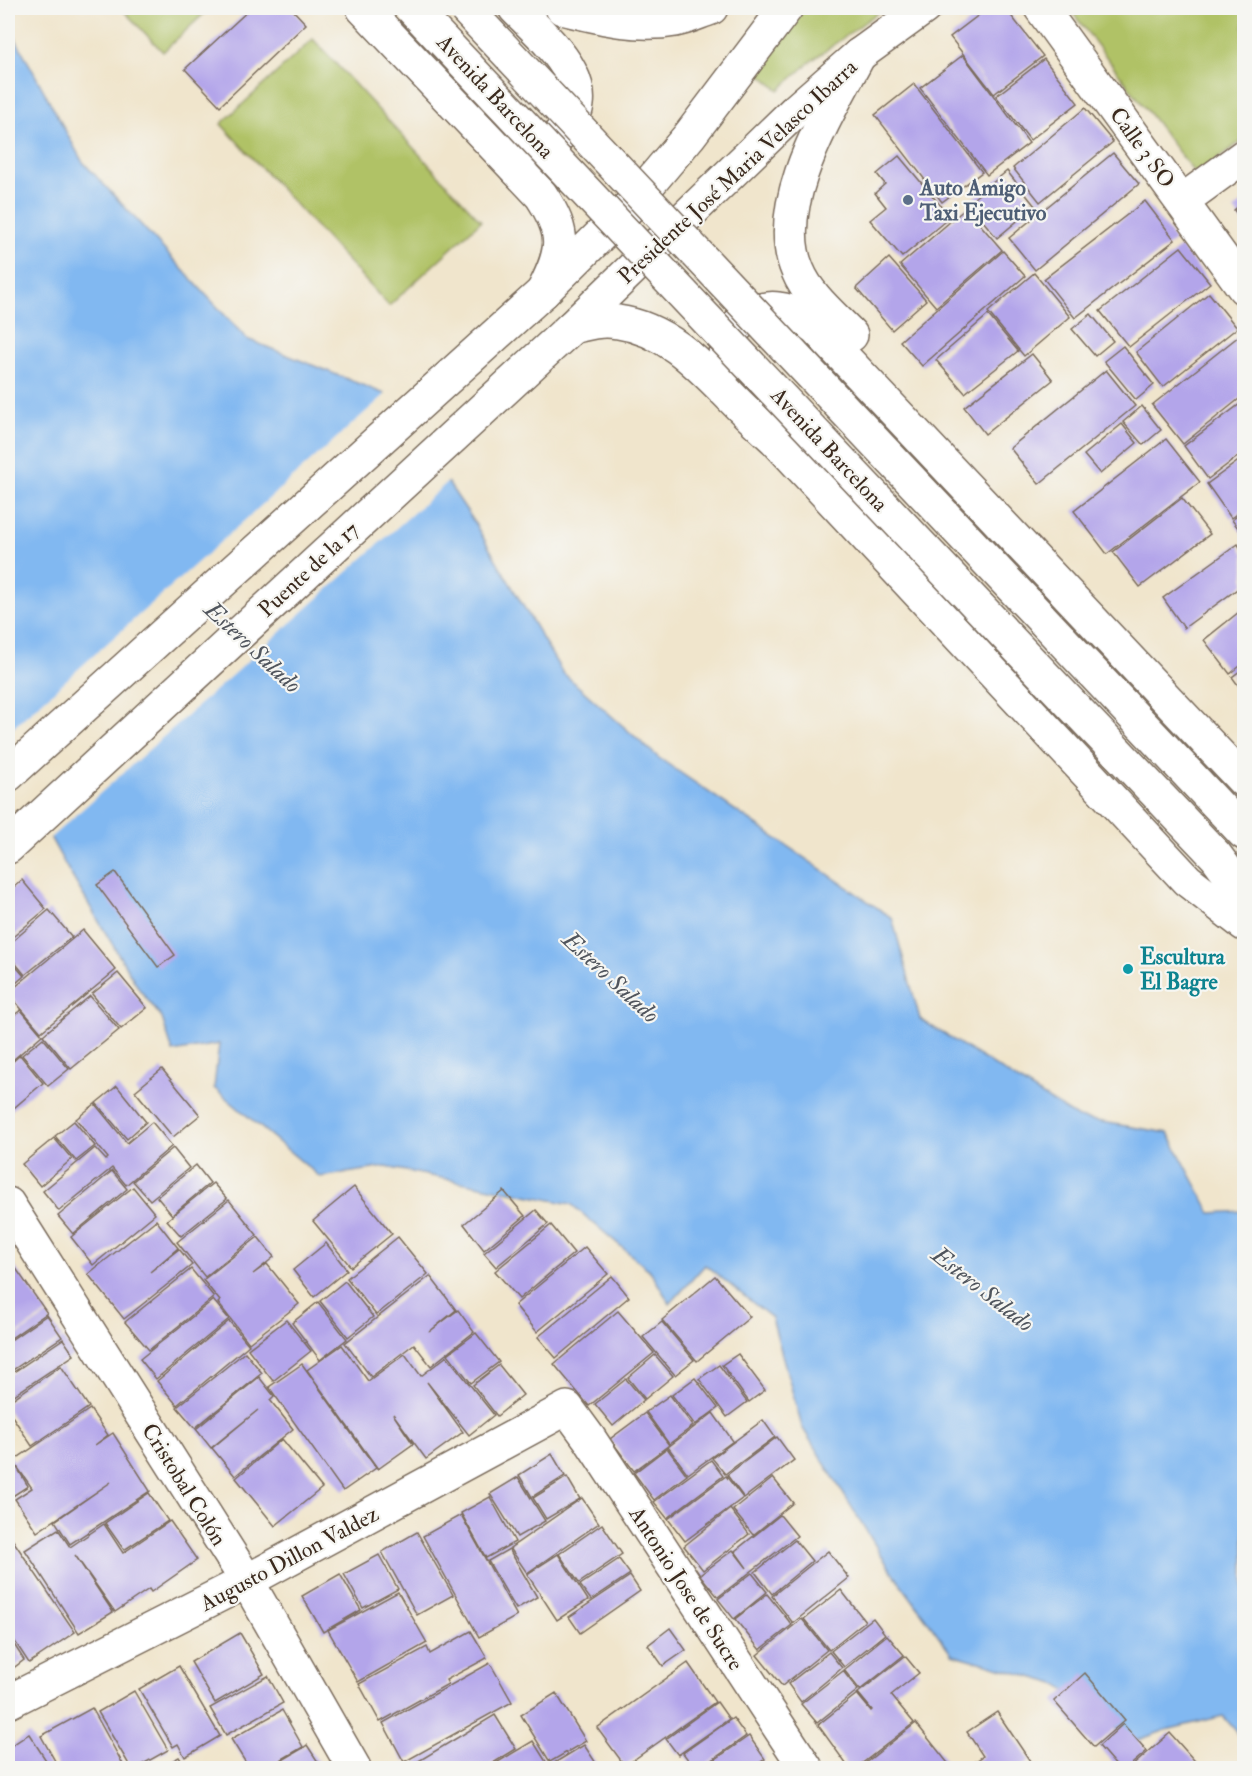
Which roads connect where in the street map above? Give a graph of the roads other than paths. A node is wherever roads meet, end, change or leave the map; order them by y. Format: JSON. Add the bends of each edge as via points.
{"nodes":[{"id":1,"x":363,"y":8,"type":"edge"},
{"id":2,"x":412,"y":8,"type":"edge"},
{"id":3,"x":465,"y":8,"type":"edge"},
{"id":4,"x":515,"y":8,"type":"edge"},
{"id":5,"x":562,"y":8,"type":"edge"},
{"id":6,"x":711,"y":8,"type":"edge"},
{"id":7,"x":786,"y":8,"type":"edge"},
{"id":8,"x":924,"y":8,"type":"edge"},
{"id":9,"x":1041,"y":8,"type":"edge"},
{"id":10,"x":859,"y":56,"type":"junction"},
{"id":11,"x":479,"y":130,"type":"junction"},
{"id":12,"x":1245,"y":156,"type":"edge"},
{"id":13,"x":1182,"y":201,"type":"junction"},
{"id":14,"x":1245,"y":288,"type":"edge"},
{"id":15,"x":535,"y":299,"type":"junction"},
{"id":16,"x":564,"y":334,"type":"junction"},
{"id":17,"x":737,"y":404,"type":"junction"},
{"id":18,"x":964,"y":484,"type":"junction"},
{"id":19,"x":8,"y":776,"type":"edge"},
{"id":20,"x":1245,"y":781,"type":"edge"},
{"id":21,"x":1245,"y":833,"type":"edge"},
{"id":22,"x":8,"y":847,"type":"edge"},
{"id":23,"x":1245,"y":894,"type":"edge"},
{"id":24,"x":1245,"y":924,"type":"edge"},
{"id":25,"x":8,"y":1204,"type":"edge"},
{"id":26,"x":567,"y":1408,"type":"joint"},
{"id":27,"x":247,"y":1581,"type":"junction"},
{"id":28,"x":8,"y":1702,"type":"edge"},
{"id":29,"x":354,"y":1768,"type":"edge"},
{"id":30,"x":806,"y":1768,"type":"edge"}],
"edges":[{"from":1,"to":11,"type":"main road"},
{"from":2,"to":23,"type":"main road","name":"Avenida Barcelona","bridge":true,"via":[[1216,856]]},
{"from":3,"to":21,"type":"main road","name":"Avenida Barcelona","bridge":true},
{"from":4,"to":11,"type":"main road","via":[[558,53],[572,75],[578,96],[576,111],[551,142],[532,151],[515,150]]},
{"from":5,"to":6,"type":"main road","via":[[642,23],[676,20]]},
{"from":7,"to":15,"type":"main road","name":"Presidente José Maria Velasco Ibarra","via":[[690,135],[631,205]]},
{"from":8,"to":10,"type":"main road","name":"Presidente José Maria Velasco Ibarra"},
{"from":9,"to":13,"type":"main road","name":"Calle 3 SO"},
{"from":10,"to":16,"type":"main road","name":"Presidente José Maria Velasco Ibarra","via":[[795,111]]},
{"from":10,"to":18,"type":"main road","via":[[812,144],[790,215],[793,254],[808,290],[902,391]]},
{"from":11,"to":15,"type":"main road","via":[[541,195],[555,217],[559,254],[553,272]]},
{"from":12,"to":13,"type":"main road"},
{"from":13,"to":14,"type":"main road","name":"Calle 3 SO"},
{"from":15,"to":19,"type":"main road"},
{"from":16,"to":17,"type":"main road","via":[[592,322],[615,321],[649,330],[705,369]]},
{"from":16,"to":22,"type":"main road","name":"Puente de la 17"},
{"from":17,"to":18,"type":"main road","via":[[725,363],[727,340],[740,322],[758,311],[778,308],[798,314],[816,328]]},
{"from":17,"to":24,"type":"main road","via":[[1187,880]]},
{"from":18,"to":20,"type":"main road"},
{"from":25,"to":27,"type":"main road","name":"Cristobal Colón"},
{"from":26,"to":27,"type":"main road","name":"Augusto Dillon Valdez"},
{"from":26,"to":30,"type":"main road","name":"Antonio Jose de Sucre"},
{"from":27,"to":28,"type":"main road","name":"Augusto Dillon Valdez"},
{"from":27,"to":29,"type":"main road","name":"Cristobal Colón"}]}
